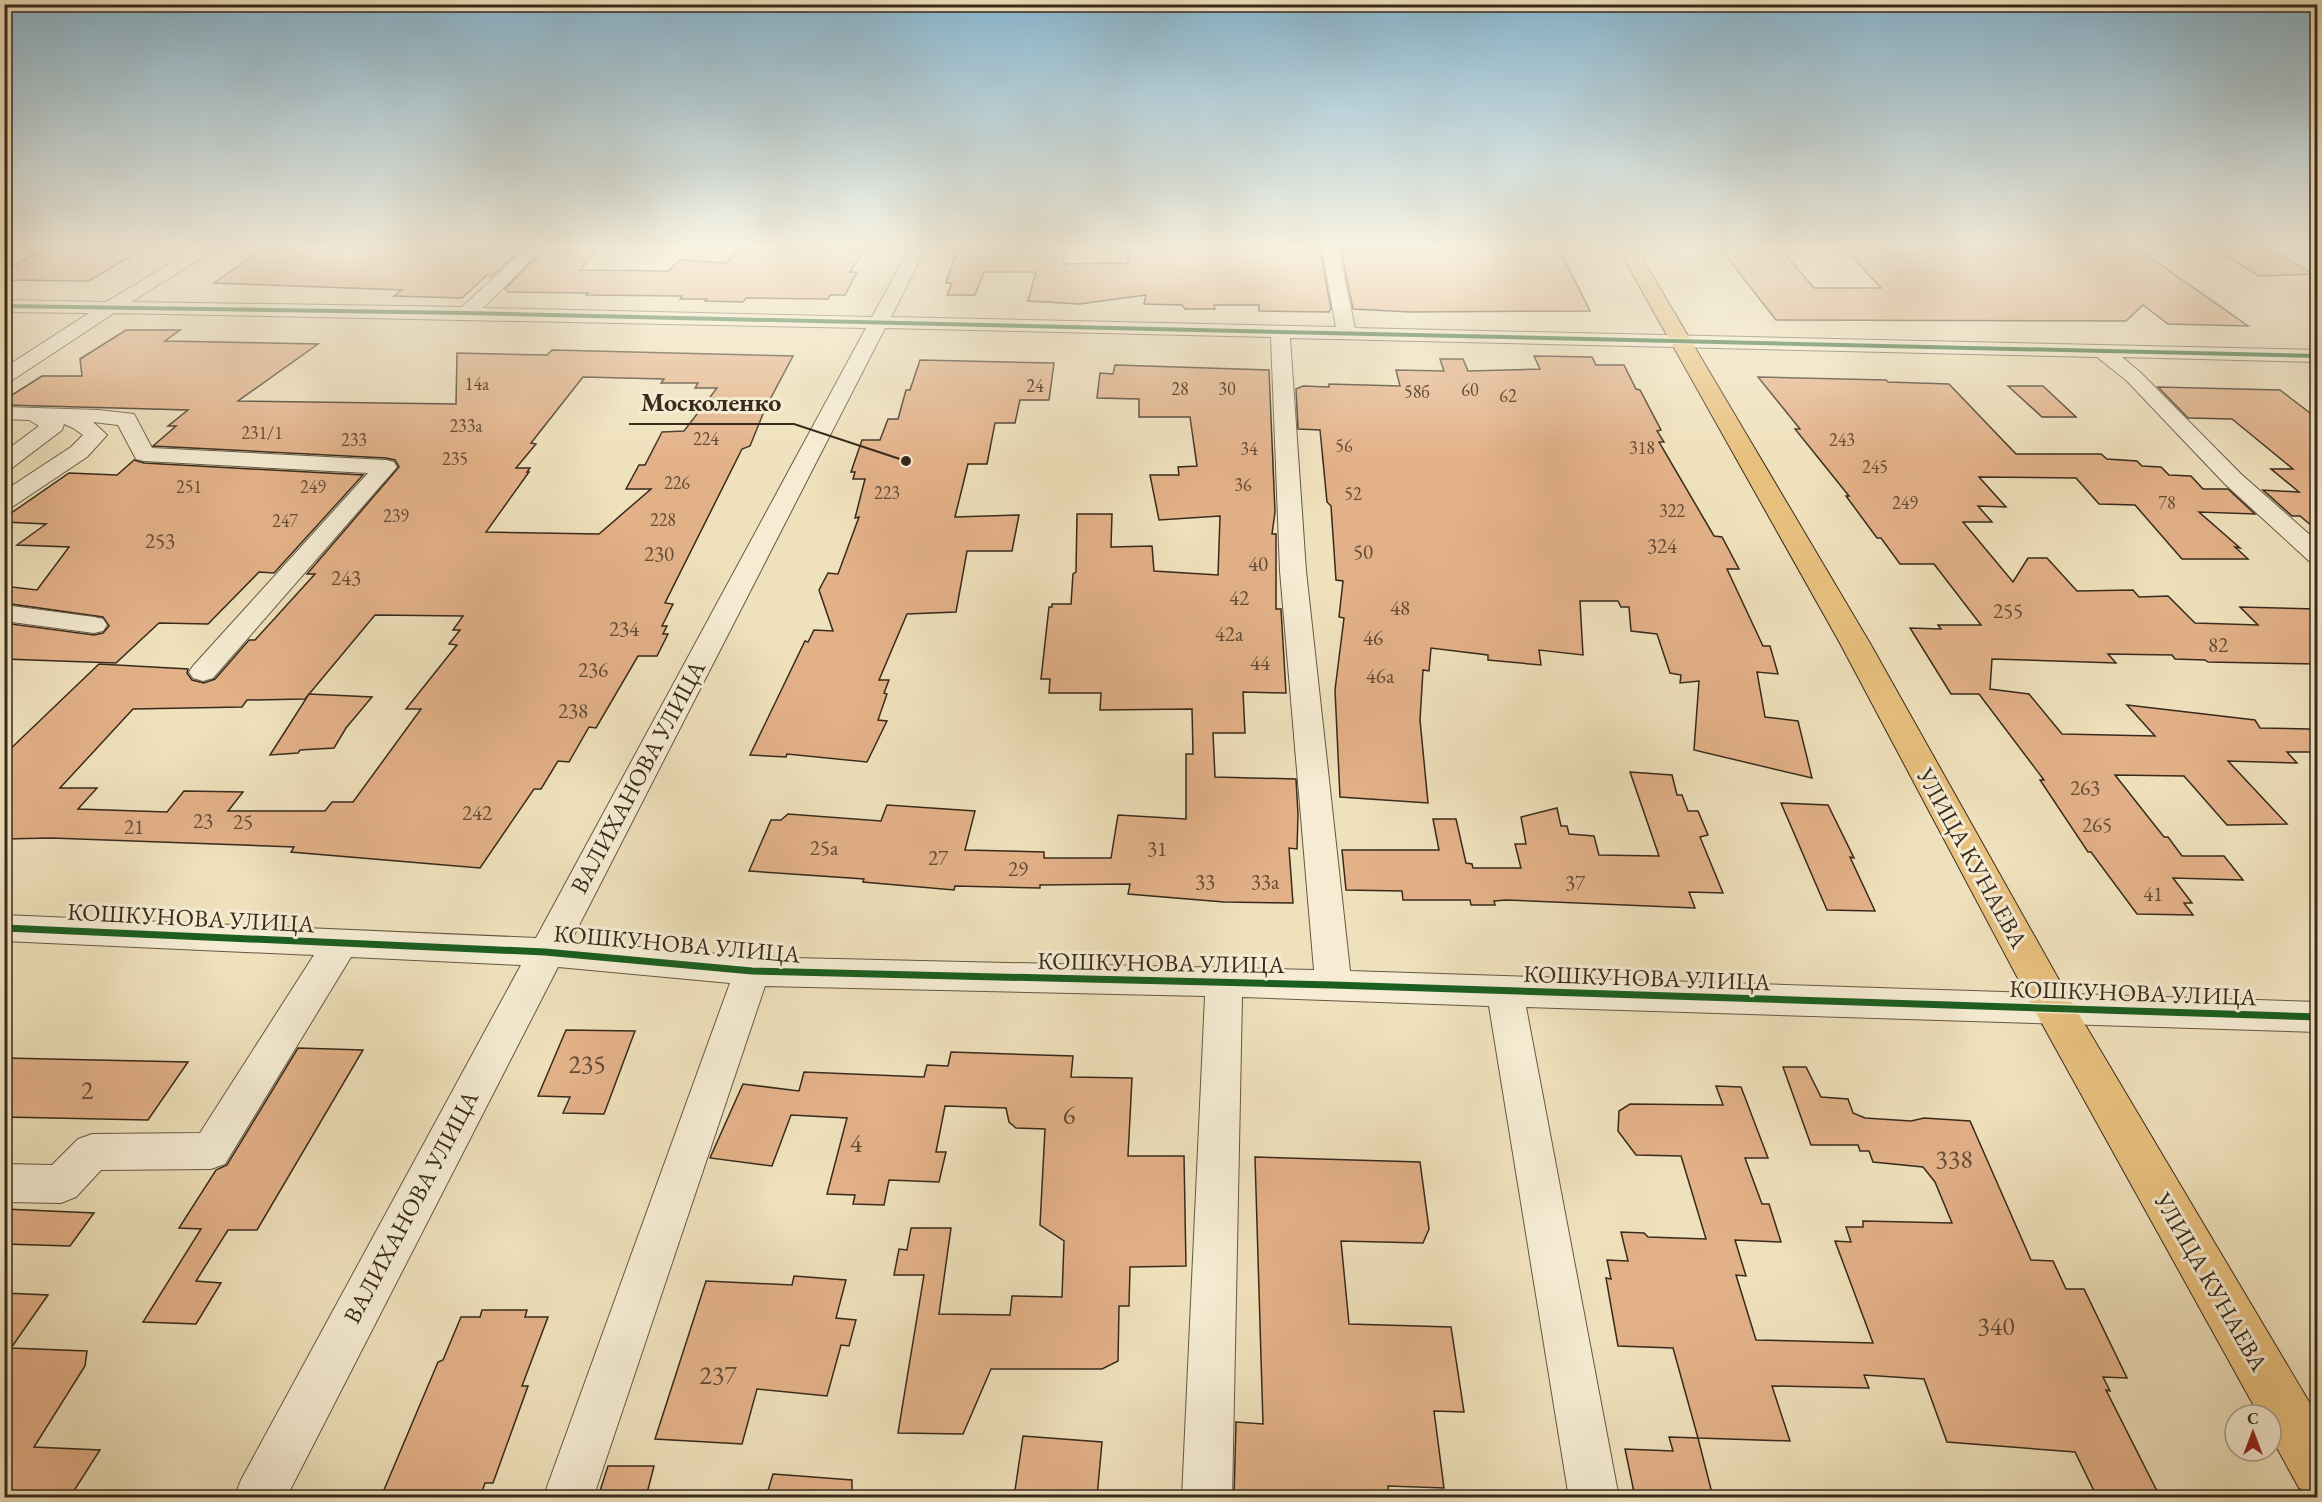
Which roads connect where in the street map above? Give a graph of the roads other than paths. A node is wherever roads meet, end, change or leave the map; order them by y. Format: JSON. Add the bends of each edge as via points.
{"nodes":[{"id":1,"x":94,"y":318,"type":"edge"},
{"id":2,"x":676,"y":318,"type":"edge"},
{"id":3,"x":881,"y":318,"type":"edge"},
{"id":4,"x":1344,"y":318,"type":"edge"},
{"id":5,"x":1667,"y":318,"type":"edge"},
{"id":6,"x":878,"y":323,"type":"junction"},
{"id":7,"x":1280,"y":332,"type":"junction"},
{"id":8,"x":1347,"y":334,"type":"junction"},
{"id":9,"x":1680,"y":341,"type":"junction"},
{"id":10,"x":2102,"y":351,"type":"junction"},
{"id":11,"x":2318,"y":356,"type":"edge"},
{"id":12,"x":4,"y":377,"type":"edge"},
{"id":13,"x":4,"y":413,"type":"edge"},
{"id":14,"x":59,"y":414,"type":"junction"},
{"id":15,"x":35,"y":415,"type":"junction"},
{"id":16,"x":4,"y":463,"type":"edge"},
{"id":17,"x":4,"y":502,"type":"edge"},
{"id":18,"x":2318,"y":556,"type":"edge"},
{"id":19,"x":4,"y":614,"type":"edge"},
{"id":20,"x":94,"y":625,"type":"dead end"},
{"id":21,"x":203,"y":672,"type":"dead end"},
{"id":22,"x":4,"y":928,"type":"edge"},
{"id":23,"x":341,"y":943,"type":"junction"},
{"id":24,"x":545,"y":952,"type":"junction"},
{"id":25,"x":752,"y":971,"type":"junction"},
{"id":26,"x":1224,"y":984,"type":"junction"},
{"id":27,"x":1333,"y":985,"type":"junction"},
{"id":28,"x":1506,"y":992,"type":"junction"},
{"id":29,"x":2054,"y":1008,"type":"junction"},
{"id":30,"x":2318,"y":1017,"type":"edge"},
{"id":31,"x":4,"y":1183,"type":"edge"},
{"id":32,"x":2318,"y":1469,"type":"edge"},
{"id":33,"x":259,"y":1497,"type":"edge"},
{"id":34,"x":568,"y":1497,"type":"edge"},
{"id":35,"x":1207,"y":1497,"type":"edge"},
{"id":36,"x":1594,"y":1497,"type":"edge"}],
"edges":[{"from":1,"to":12,"type":"street"},
{"from":2,"to":6,"type":"street"},
{"from":3,"to":6,"type":"street","name":"ВАЛИХАНОВА УЛИЦА"},
{"from":4,"to":8,"type":"street"},
{"from":5,"to":9,"type":"main road","name":"УЛИЦА КУНАЕВА"},
{"from":6,"to":7,"type":"street"},
{"from":6,"to":24,"type":"street","name":"ВАЛИХАНОВА УЛИЦА"},
{"from":7,"to":8,"type":"street"},
{"from":7,"to":27,"type":"street","via":[[1293,571]]},
{"from":8,"to":9,"type":"street"},
{"from":9,"to":10,"type":"street"},
{"from":9,"to":29,"type":"main road","name":"УЛИЦА КУНАЕВА","via":[[1856,645]]},
{"from":10,"to":11,"type":"street"},
{"from":10,"to":18,"type":"street","via":[[2134,377],[2233,479]]},
{"from":13,"to":15,"type":"street"},
{"from":14,"to":15,"type":"street"},
{"from":14,"to":17,"type":"street","via":[[81,423],[96,435],[79,452]]},
{"from":14,"to":21,"type":"street","via":[[126,419],[144,454],[386,467]]},
{"from":15,"to":16,"type":"street","via":[[54,425]]},
{"from":19,"to":20,"type":"street"},
{"from":22,"to":23,"type":"street","name":"КОШКУНОВА УЛИЦА"},
{"from":23,"to":24,"type":"street","name":"КОШКУНОВА УЛИЦА"},
{"from":23,"to":31,"type":"street","via":[[211,1150],[92,1152],[61,1184]]},
{"from":24,"to":25,"type":"street","name":"КОШКУНОВА УЛИЦА"},
{"from":24,"to":33,"type":"street","name":"ВАЛИХАНОВА УЛИЦА"},
{"from":25,"to":26,"type":"street","name":"КОШКУНОВА УЛИЦА"},
{"from":25,"to":34,"type":"street"},
{"from":26,"to":27,"type":"street","name":"КОШКУНОВА УЛИЦА"},
{"from":26,"to":35,"type":"street"},
{"from":27,"to":28,"type":"street","name":"КОШКУНОВА УЛИЦА"},
{"from":28,"to":29,"type":"street","name":"КОШКУНОВА УЛИЦА"},
{"from":28,"to":36,"type":"street"},
{"from":29,"to":30,"type":"street","name":"КОШКУНОВА УЛИЦА"},
{"from":29,"to":32,"type":"main road","name":"УЛИЦА КУНАЕВА"}]}
